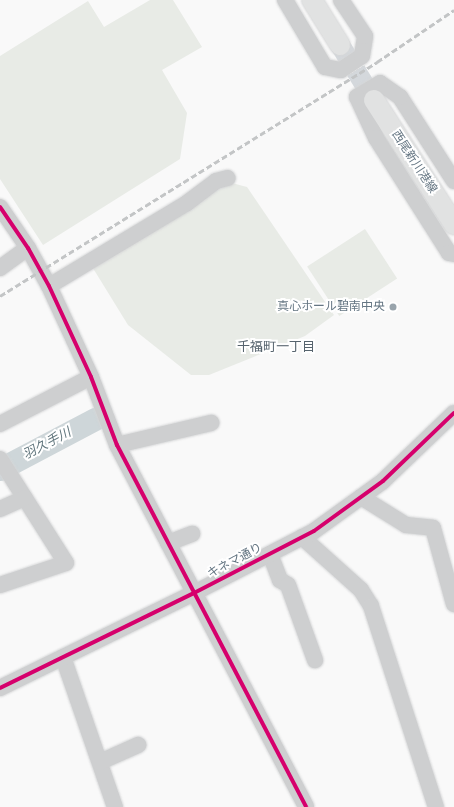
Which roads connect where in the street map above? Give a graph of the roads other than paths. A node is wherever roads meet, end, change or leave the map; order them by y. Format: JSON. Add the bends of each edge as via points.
{"nodes":[{"id":1,"x":285,"y":0,"type":"edge"},
{"id":2,"x":312,"y":0,"type":"edge"},
{"id":3,"x":341,"y":0,"type":"edge"},
{"id":4,"x":340,"y":45,"type":"tunnel mouth"},
{"id":5,"x":374,"y":100,"type":"tunnel mouth"},
{"id":6,"x":228,"y":178,"type":"dead end"},
{"id":7,"x":454,"y":181,"type":"edge"},
{"id":8,"x":0,"y":207,"type":"edge"},
{"id":9,"x":454,"y":224,"type":"edge"},
{"id":10,"x":28,"y":248,"type":"junction"},
{"id":11,"x":454,"y":254,"type":"edge"},
{"id":12,"x":0,"y":268,"type":"edge"},
{"id":13,"x":49,"y":286,"type":"junction"},
{"id":14,"x":91,"y":377,"type":"junction"},
{"id":15,"x":454,"y":413,"type":"edge"},
{"id":16,"x":211,"y":423,"type":"dead end"},
{"id":17,"x":0,"y":424,"type":"edge"},
{"id":18,"x":117,"y":445,"type":"junction"},
{"id":19,"x":0,"y":459,"type":"edge"},
{"id":20,"x":361,"y":497,"type":"junction"},
{"id":21,"x":25,"y":498,"type":"junction"},
{"id":22,"x":0,"y":509,"type":"edge"},
{"id":23,"x":192,"y":534,"type":"dead end"},
{"id":24,"x":302,"y":537,"type":"junction"},
{"id":25,"x":168,"y":543,"type":"junction"},
{"id":26,"x":270,"y":554,"type":"junction"},
{"id":27,"x":447,"y":554,"type":"edge"},
{"id":28,"x":0,"y":585,"type":"edge"},
{"id":29,"x":194,"y":593,"type":"junction"},
{"id":30,"x":454,"y":604,"type":"edge"},
{"id":31,"x":62,"y":657,"type":"junction"},
{"id":32,"x":315,"y":660,"type":"dead end"},
{"id":33,"x":0,"y":688,"type":"edge"},
{"id":34,"x":138,"y":745,"type":"dead end"},
{"id":35,"x":100,"y":762,"type":"junction"},
{"id":36,"x":115,"y":807,"type":"edge"},
{"id":37,"x":306,"y":807,"type":"edge"},
{"id":38,"x":436,"y":807,"type":"edge"}],
"edges":[{"from":1,"to":3,"type":"street","via":[[325,67],[341,70],[362,56],[365,36]]},
{"from":2,"to":4,"type":"main road"},
{"from":5,"to":9,"type":"main road","name":"西尾新川港線"},
{"from":6,"to":13,"type":"street","via":[[216,181],[187,203]]},
{"from":7,"to":11,"type":"street","via":[[400,97],[380,83],[357,98],[376,138],[449,253]]},
{"from":8,"to":10,"type":"street"},
{"from":10,"to":12,"type":"street"},
{"from":10,"to":13,"type":"street"},
{"from":13,"to":14,"type":"street"},
{"from":14,"to":17,"type":"street"},
{"from":14,"to":18,"type":"street"},
{"from":15,"to":20,"type":"street","name":"キネマ通り","via":[[383,481]]},
{"from":16,"to":18,"type":"street"},
{"from":18,"to":25,"type":"street"},
{"from":19,"to":21,"type":"street"},
{"from":20,"to":24,"type":"street","name":"キネマ通り"},
{"from":20,"to":27,"type":"street","via":[[406,525],[433,528]]},
{"from":21,"to":22,"type":"street"},
{"from":21,"to":28,"type":"street","via":[[66,563]]},
{"from":23,"to":25,"type":"street"},
{"from":24,"to":26,"type":"street","name":"キネマ通り"},
{"from":24,"to":38,"type":"street","via":[[361,590],[371,606]]},
{"from":25,"to":29,"type":"street"},
{"from":26,"to":29,"type":"street","name":"キネマ通り"},
{"from":26,"to":32,"type":"street","via":[[280,580],[288,585]]},
{"from":27,"to":30,"type":"street"},
{"from":29,"to":31,"type":"street","name":"キネマ通り"},
{"from":29,"to":37,"type":"street"},
{"from":31,"to":33,"type":"street","name":"キネマ通り"},
{"from":31,"to":35,"type":"street"},
{"from":34,"to":35,"type":"street"},
{"from":35,"to":36,"type":"street"}]}
